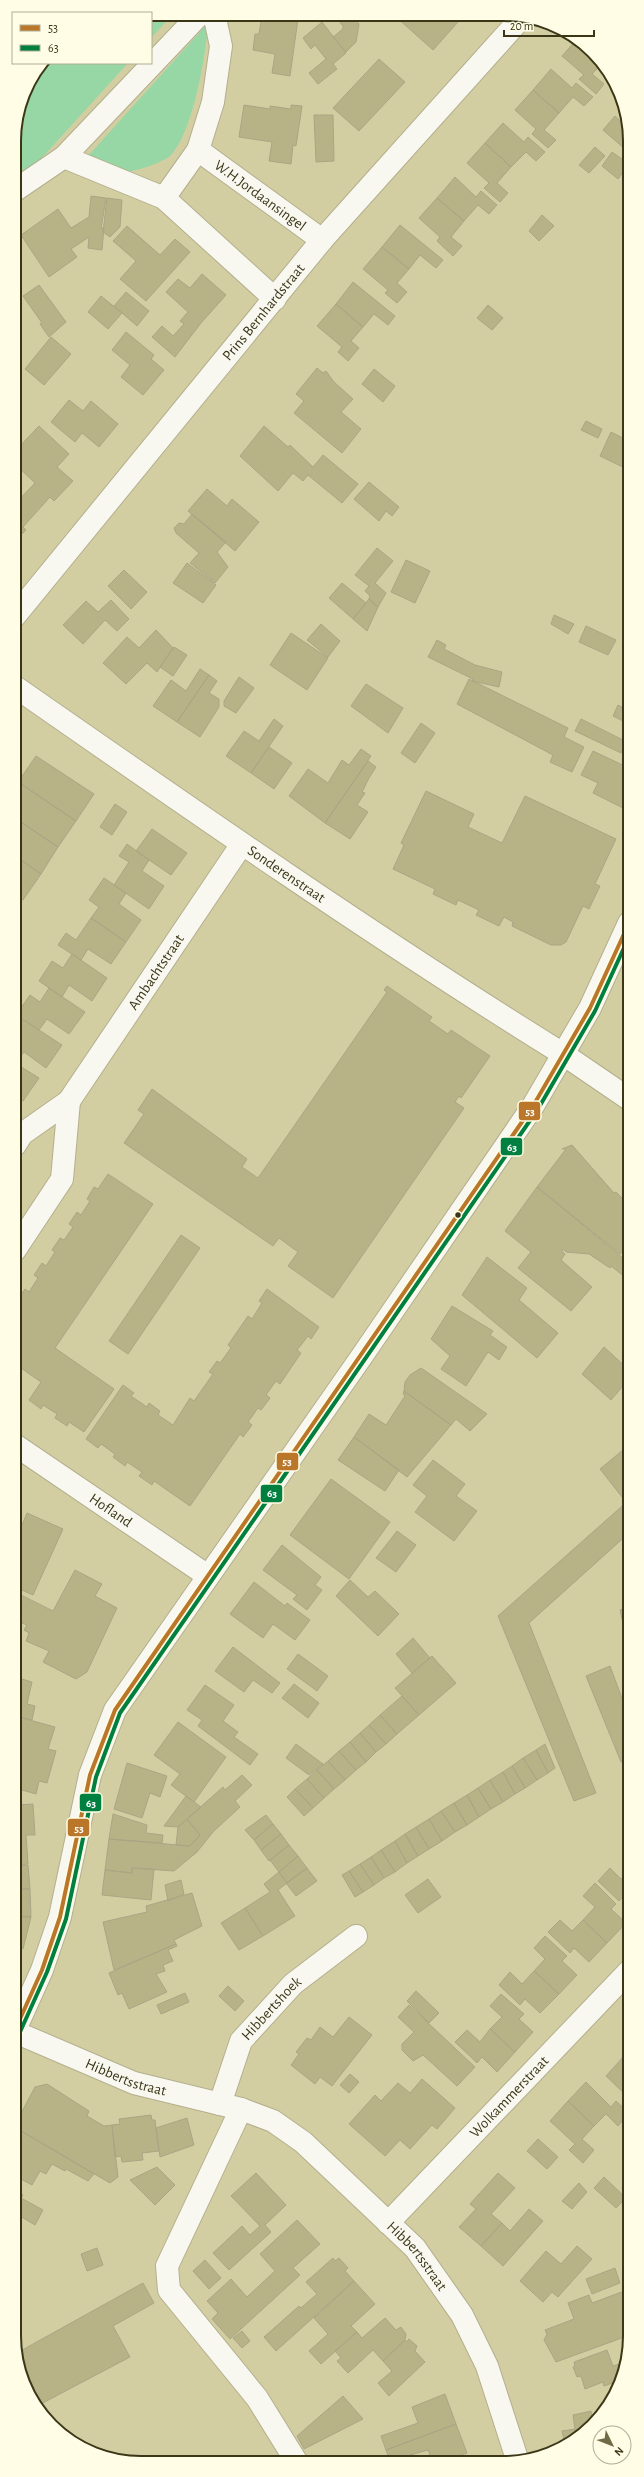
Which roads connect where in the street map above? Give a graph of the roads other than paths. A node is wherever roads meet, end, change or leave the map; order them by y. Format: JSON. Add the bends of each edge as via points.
{"nodes":[{"id":1,"x":193,"y":21,"type":"edge"},
{"id":2,"x":216,"y":21,"type":"edge"},
{"id":3,"x":503,"y":24,"type":"edge"},
{"id":4,"x":198,"y":150,"type":"junction"},
{"id":5,"x":64,"y":157,"type":"junction"},
{"id":6,"x":21,"y":186,"type":"edge"},
{"id":7,"x":164,"y":198,"type":"junction"},
{"id":8,"x":322,"y":240,"type":"junction"},
{"id":9,"x":275,"y":299,"type":"junction"},
{"id":10,"x":21,"y":608,"type":"edge"},
{"id":11,"x":21,"y":691,"type":"edge"},
{"id":12,"x":242,"y":844,"type":"junction"},
{"id":13,"x":623,"y":936,"type":"edge"},
{"id":14,"x":563,"y":1054,"type":"junction"},
{"id":15,"x":623,"y":1095,"type":"edge"},
{"id":16,"x":69,"y":1101,"type":"junction"},
{"id":17,"x":21,"y":1133,"type":"edge"},
{"id":18,"x":21,"y":1241,"type":"edge"},
{"id":19,"x":21,"y":1449,"type":"edge"},
{"id":20,"x":208,"y":1576,"type":"junction"},
{"id":21,"x":356,"y":1936,"type":"dead end"},
{"id":22,"x":623,"y":1977,"type":"edge"},
{"id":23,"x":21,"y":2017,"type":"edge"},
{"id":24,"x":21,"y":2034,"type":"edge"},
{"id":25,"x":220,"y":2104,"type":"junction"},
{"id":26,"x":241,"y":2110,"type":"junction"},
{"id":27,"x":388,"y":2223,"type":"junction"},
{"id":28,"x":516,"y":2455,"type":"edge"},
{"id":29,"x":293,"y":2456,"type":"edge"}],
"edges":[{"from":1,"to":5,"type":"street"},
{"from":2,"to":4,"type":"street","name":"W.H.Jordaansingel","via":[[221,46],[213,102]]},
{"from":3,"to":8,"type":"street","name":"Prins Bernhardstraat"},
{"from":4,"to":7,"type":"street","name":"W.H.Jordaansingel"},
{"from":4,"to":8,"type":"street","name":"W.H.Jordaansingel"},
{"from":5,"to":6,"type":"street"},
{"from":5,"to":7,"type":"street"},
{"from":7,"to":9,"type":"street"},
{"from":8,"to":9,"type":"street","name":"Prins Bernhardstraat"},
{"from":9,"to":10,"type":"street","name":"Prins Bernhardstraat"},
{"from":11,"to":12,"type":"street","name":"Sonderenstraat"},
{"from":12,"to":14,"type":"street","name":"Sonderenstraat"},
{"from":12,"to":16,"type":"street","name":"Ambachtstraat"},
{"from":13,"to":14,"type":"street","via":[[590,1008]]},
{"from":14,"to":15,"type":"street","name":"Sonderenstraat"},
{"from":14,"to":20,"type":"street","via":[[520,1126]]},
{"from":16,"to":17,"type":"street","name":"Ambachtstraat"},
{"from":16,"to":18,"type":"street","name":"Ambachtstraat","via":[[62,1179]]},
{"from":19,"to":20,"type":"street","name":"Hofland"},
{"from":20,"to":23,"type":"street","via":[[115,1710],[90,1775],[60,1917],[42,1970]]},
{"from":21,"to":25,"type":"street","name":"Hibbertshoek","via":[[293,1984],[241,2041]]},
{"from":22,"to":27,"type":"street","name":"Wolkammerstraat"},
{"from":24,"to":25,"type":"street","name":"Hibbertsstraat","via":[[134,2083]]},
{"from":25,"to":26,"type":"street","name":"Hibbertsstraat"},
{"from":26,"to":27,"type":"street","name":"Hibbertsstraat","via":[[273,2121],[303,2142]]},
{"from":26,"to":29,"type":"street","via":[[167,2266],[169,2290],[257,2398]]},
{"from":27,"to":28,"type":"street","name":"Hibbertsstraat","via":[[415,2248],[462,2315],[487,2366]]}]}
